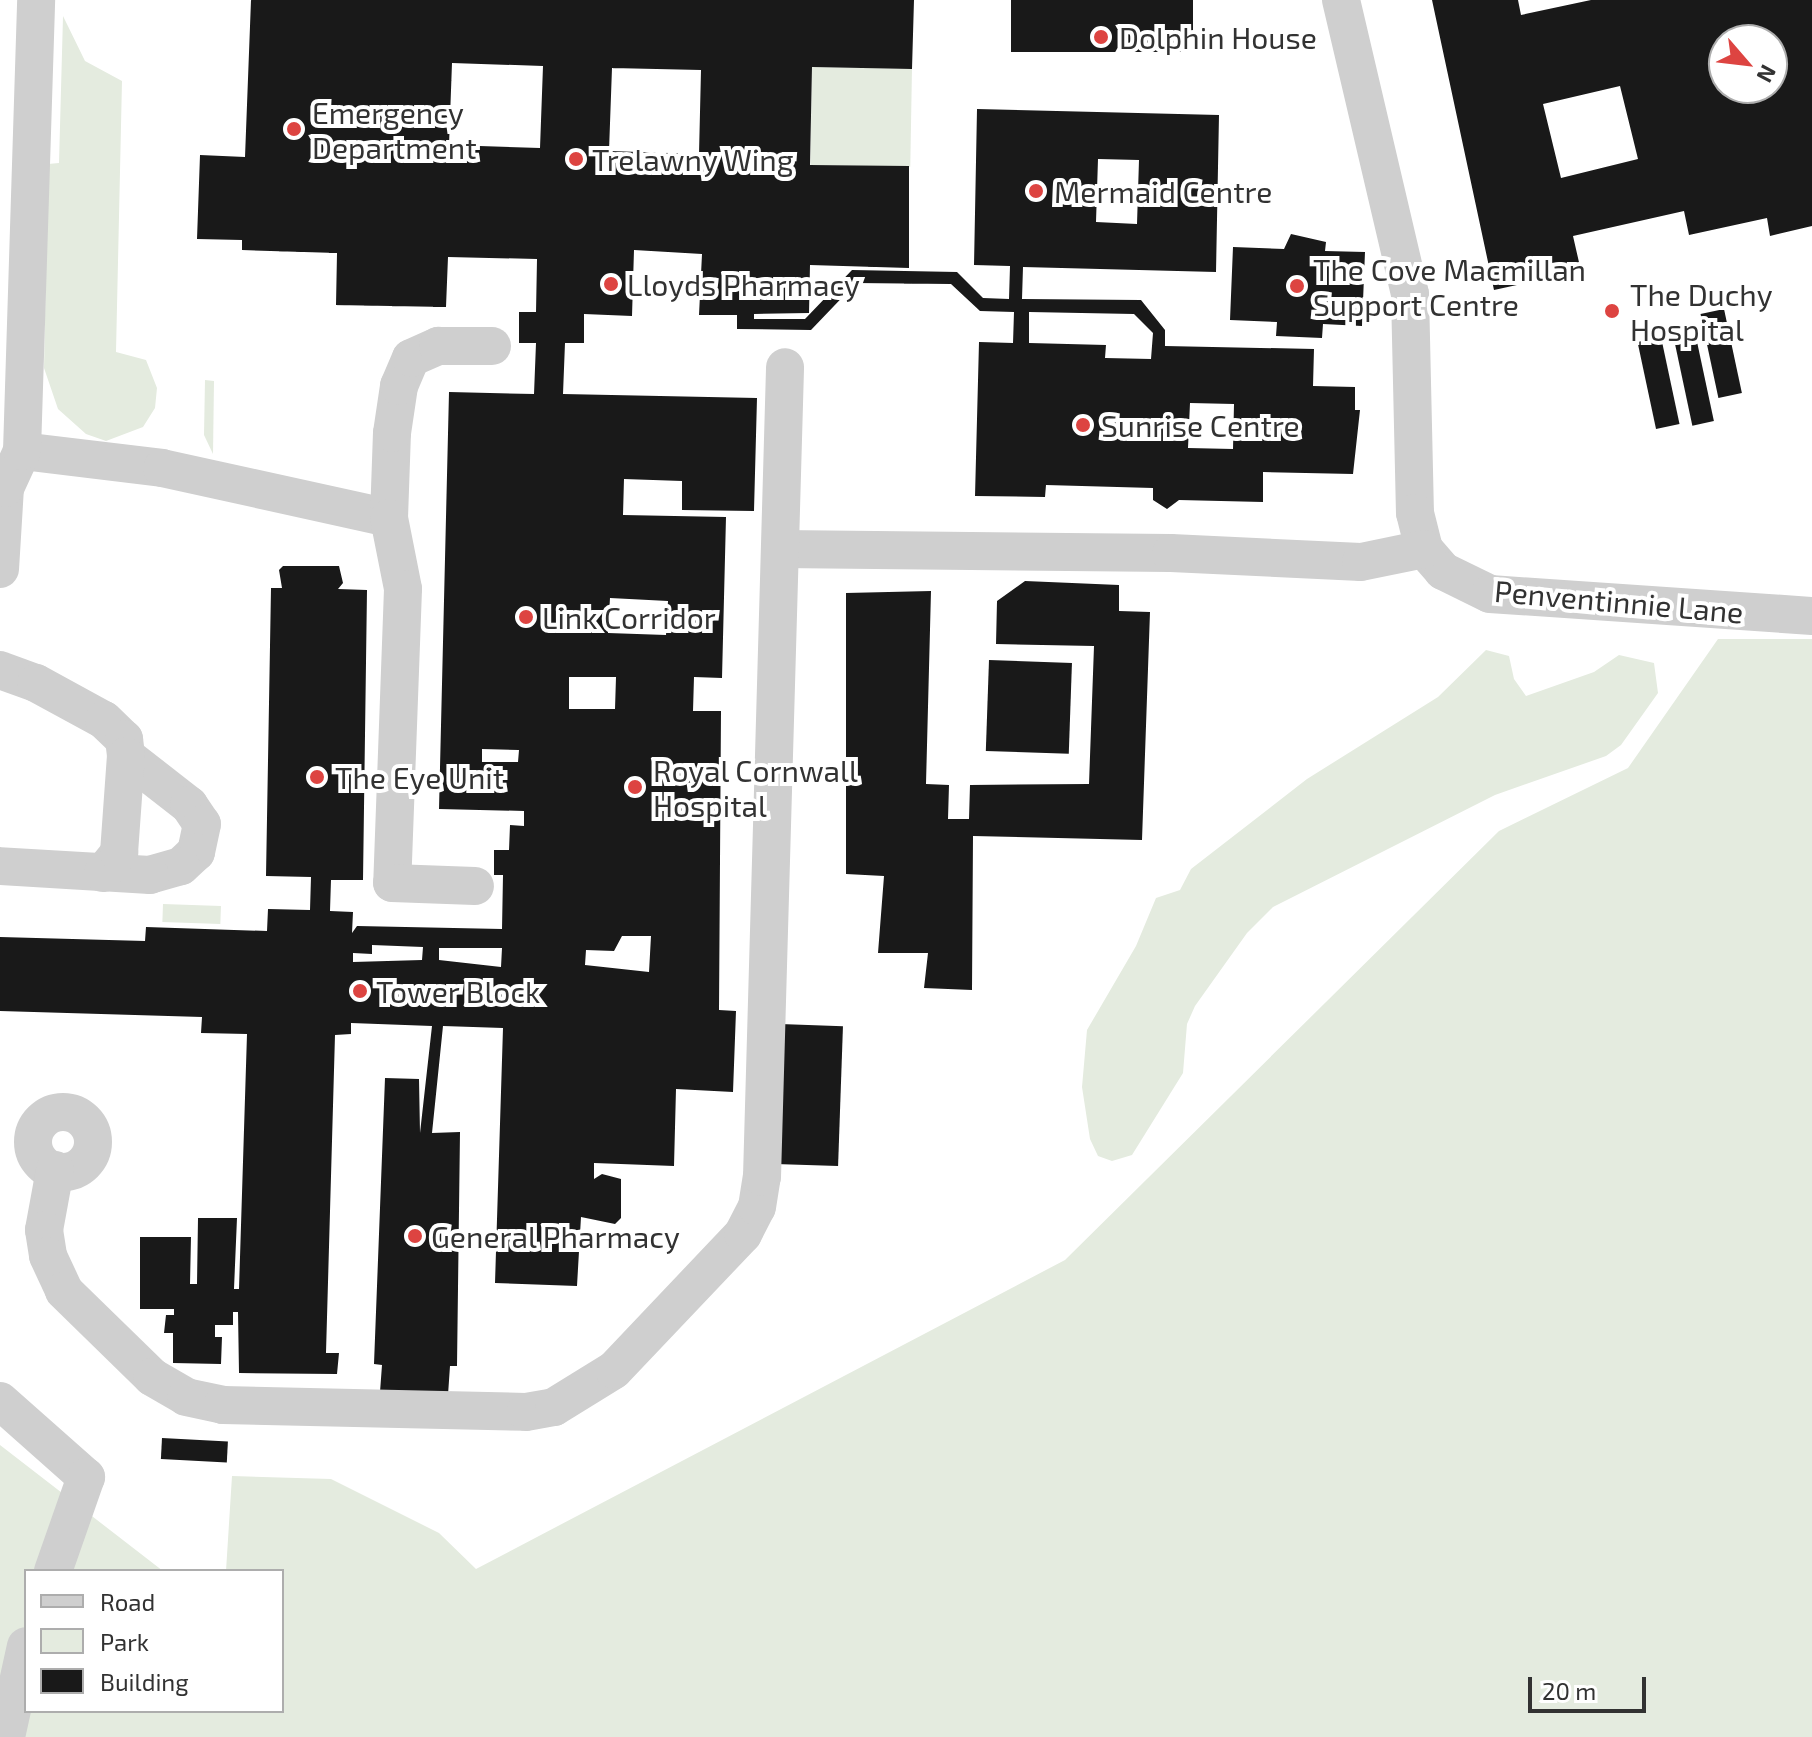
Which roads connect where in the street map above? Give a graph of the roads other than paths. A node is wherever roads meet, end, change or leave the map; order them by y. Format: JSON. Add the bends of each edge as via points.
{"nodes":[{"id":1,"x":36,"y":0,"type":"edge"},
{"id":2,"x":1341,"y":0,"type":"edge"},
{"id":3,"x":15,"y":312,"type":"edge"},
{"id":4,"x":492,"y":346,"type":"dead end"},
{"id":5,"x":785,"y":367,"type":"dead end"},
{"id":6,"x":22,"y":451,"type":"junction"},
{"id":7,"x":389,"y":518,"type":"junction"},
{"id":8,"x":780,"y":549,"type":"junction"},
{"id":9,"x":1424,"y":549,"type":"junction"},
{"id":10,"x":0,"y":569,"type":"edge"},
{"id":11,"x":1812,"y":616,"type":"edge"},
{"id":12,"x":0,"y":670,"type":"edge"},
{"id":13,"x":126,"y":756,"type":"junction"},
{"id":14,"x":0,"y":866,"type":"edge"},
{"id":15,"x":103,"y":873,"type":"junction"},
{"id":16,"x":475,"y":886,"type":"dead end"},
{"id":17,"x":55,"y":1170,"type":"dead end"},
{"id":18,"x":0,"y":1401,"type":"edge"},
{"id":19,"x":54,"y":1569,"type":"edge"},
{"id":20,"x":24,"y":1655,"type":"edge"},
{"id":21,"x":6,"y":1737,"type":"edge"}],
"edges":[{"from":1,"to":3,"type":"street"},
{"from":2,"to":9,"type":"street","via":[[1410,294],[1415,513]]},
{"from":3,"to":6,"type":"street"},
{"from":4,"to":7,"type":"street","via":[[438,346],[411,358],[399,386],[392,433]]},
{"from":5,"to":8,"type":"street"},
{"from":6,"to":7,"type":"street","via":[[162,468]]},
{"from":6,"to":10,"type":"street","via":[[5,488]]},
{"from":7,"to":16,"type":"street","via":[[403,589],[392,883]]},
{"from":8,"to":9,"type":"street","via":[[1171,553],[1361,562]]},
{"from":8,"to":17,"type":"street","via":[[760,1195],[743,1234],[614,1370],[574,1399],[526,1412],[245,1406],[186,1397],[152,1377],[86,1315],[54,1274],[44,1222]]},
{"from":9,"to":11,"type":"street","name":"Penventinnie Lane","via":[[1443,571],[1490,594]]},
{"from":12,"to":13,"type":"street","via":[[47,688],[104,720],[124,739]]},
{"from":13,"to":15,"type":"street","via":[[119,853]]},
{"from":13,"to":15,"type":"street","via":[[189,805],[202,824],[196,852],[181,866],[150,875]]},
{"from":14,"to":15,"type":"street"},
{"from":18,"to":19,"type":"street","via":[[86,1477]]},
{"from":20,"to":21,"type":"street"}]}
